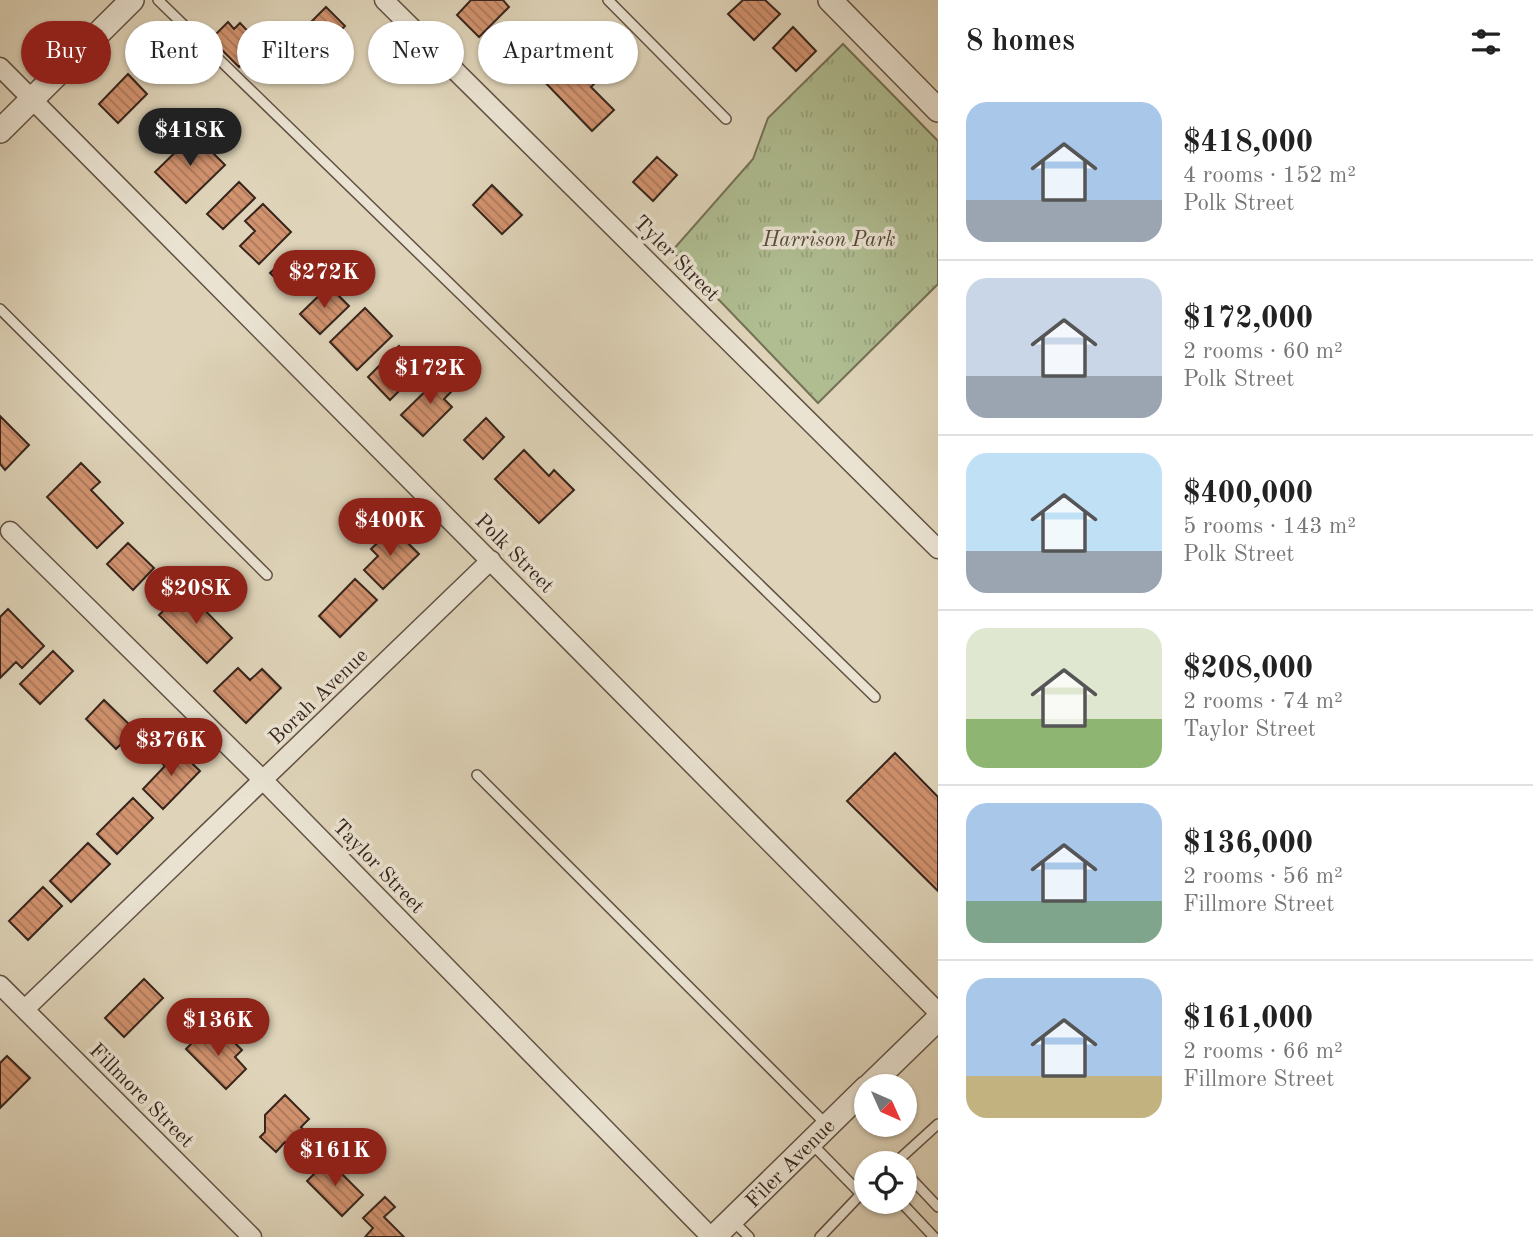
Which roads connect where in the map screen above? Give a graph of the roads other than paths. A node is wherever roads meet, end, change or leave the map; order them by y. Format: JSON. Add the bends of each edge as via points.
{"nodes":[{"id":1,"x":132,"y":0,"type":"edge"},
{"id":2,"x":158,"y":0,"type":"edge"},
{"id":3,"x":384,"y":0,"type":"edge"},
{"id":4,"x":608,"y":0,"type":"edge"},
{"id":5,"x":831,"y":0,"type":"edge"},
{"id":6,"x":0,"y":67,"type":"edge"},
{"id":7,"x":32,"y":99,"type":"junction"},
{"id":8,"x":938,"y":110,"type":"edge"},
{"id":9,"x":726,"y":119,"type":"dead end"},
{"id":10,"x":0,"y":131,"type":"edge"},
{"id":11,"x":0,"y":309,"type":"edge"},
{"id":12,"x":10,"y":531,"type":"dead end"},
{"id":13,"x":938,"y":549,"type":"edge"},
{"id":14,"x":491,"y":560,"type":"junction"},
{"id":15,"x":267,"y":575,"type":"dead end"},
{"id":16,"x":875,"y":696,"type":"dead end"},
{"id":17,"x":477,"y":775,"type":"dead end"},
{"id":18,"x":263,"y":780,"type":"junction"},
{"id":19,"x":0,"y":985,"type":"edge"},
{"id":20,"x":24,"y":1009,"type":"junction"},
{"id":21,"x":938,"y":1012,"type":"edge"},
{"id":22,"x":938,"y":1018,"type":"edge"},
{"id":23,"x":880,"y":1074,"type":"edge"},
{"id":24,"x":854,"y":1100,"type":"edge"},
{"id":25,"x":938,"y":1124,"type":"edge"},
{"id":26,"x":827,"y":1126,"type":"junction"},
{"id":27,"x":810,"y":1142,"type":"junction"},
{"id":28,"x":909,"y":1151,"type":"edge"},
{"id":29,"x":854,"y":1182,"type":"edge"},
{"id":30,"x":917,"y":1185,"type":"edge"},
{"id":31,"x":854,"y":1201,"type":"edge"},
{"id":32,"x":938,"y":1207,"type":"edge"},
{"id":33,"x":912,"y":1214,"type":"edge"},
{"id":34,"x":732,"y":1220,"type":"junction"},
{"id":35,"x":252,"y":1237,"type":"edge"},
{"id":36,"x":713,"y":1237,"type":"edge"},
{"id":37,"x":749,"y":1237,"type":"edge"},
{"id":38,"x":820,"y":1237,"type":"edge"},
{"id":39,"x":934,"y":1237,"type":"edge"}],
"edges":[{"from":1,"to":7,"type":"street"},
{"from":2,"to":16,"type":"lane"},
{"from":3,"to":13,"type":"street","name":"Tyler Street"},
{"from":4,"to":9,"type":"lane"},
{"from":5,"to":8,"type":"street"},
{"from":6,"to":7,"type":"street","name":"Polk Street"},
{"from":7,"to":10,"type":"street"},
{"from":7,"to":14,"type":"street","name":"Polk Street"},
{"from":11,"to":15,"type":"lane"},
{"from":12,"to":18,"type":"street","name":"Taylor Street"},
{"from":14,"to":18,"type":"street","name":"Borah Avenue"},
{"from":14,"to":21,"type":"street","name":"Polk Street"},
{"from":17,"to":26,"type":"lane"},
{"from":18,"to":20,"type":"street","name":"Borah Avenue"},
{"from":18,"to":36,"type":"street","name":"Taylor Street"},
{"from":19,"to":20,"type":"street","name":"Fillmore Street"},
{"from":20,"to":35,"type":"street","name":"Fillmore Street"},
{"from":22,"to":23,"type":"street","name":"Filer Avenue"},
{"from":24,"to":26,"type":"street","name":"Filer Avenue"},
{"from":25,"to":28,"type":"lane"},
{"from":26,"to":27,"type":"street","name":"Filer Avenue"},
{"from":27,"to":29,"type":"lane"},
{"from":27,"to":34,"type":"street","name":"Filer Avenue"},
{"from":30,"to":32,"type":"lane"},
{"from":31,"to":38,"type":"lane"},
{"from":33,"to":39,"type":"lane"},
{"from":34,"to":36,"type":"street","name":"Filer Avenue"},
{"from":34,"to":37,"type":"lane"}]}
